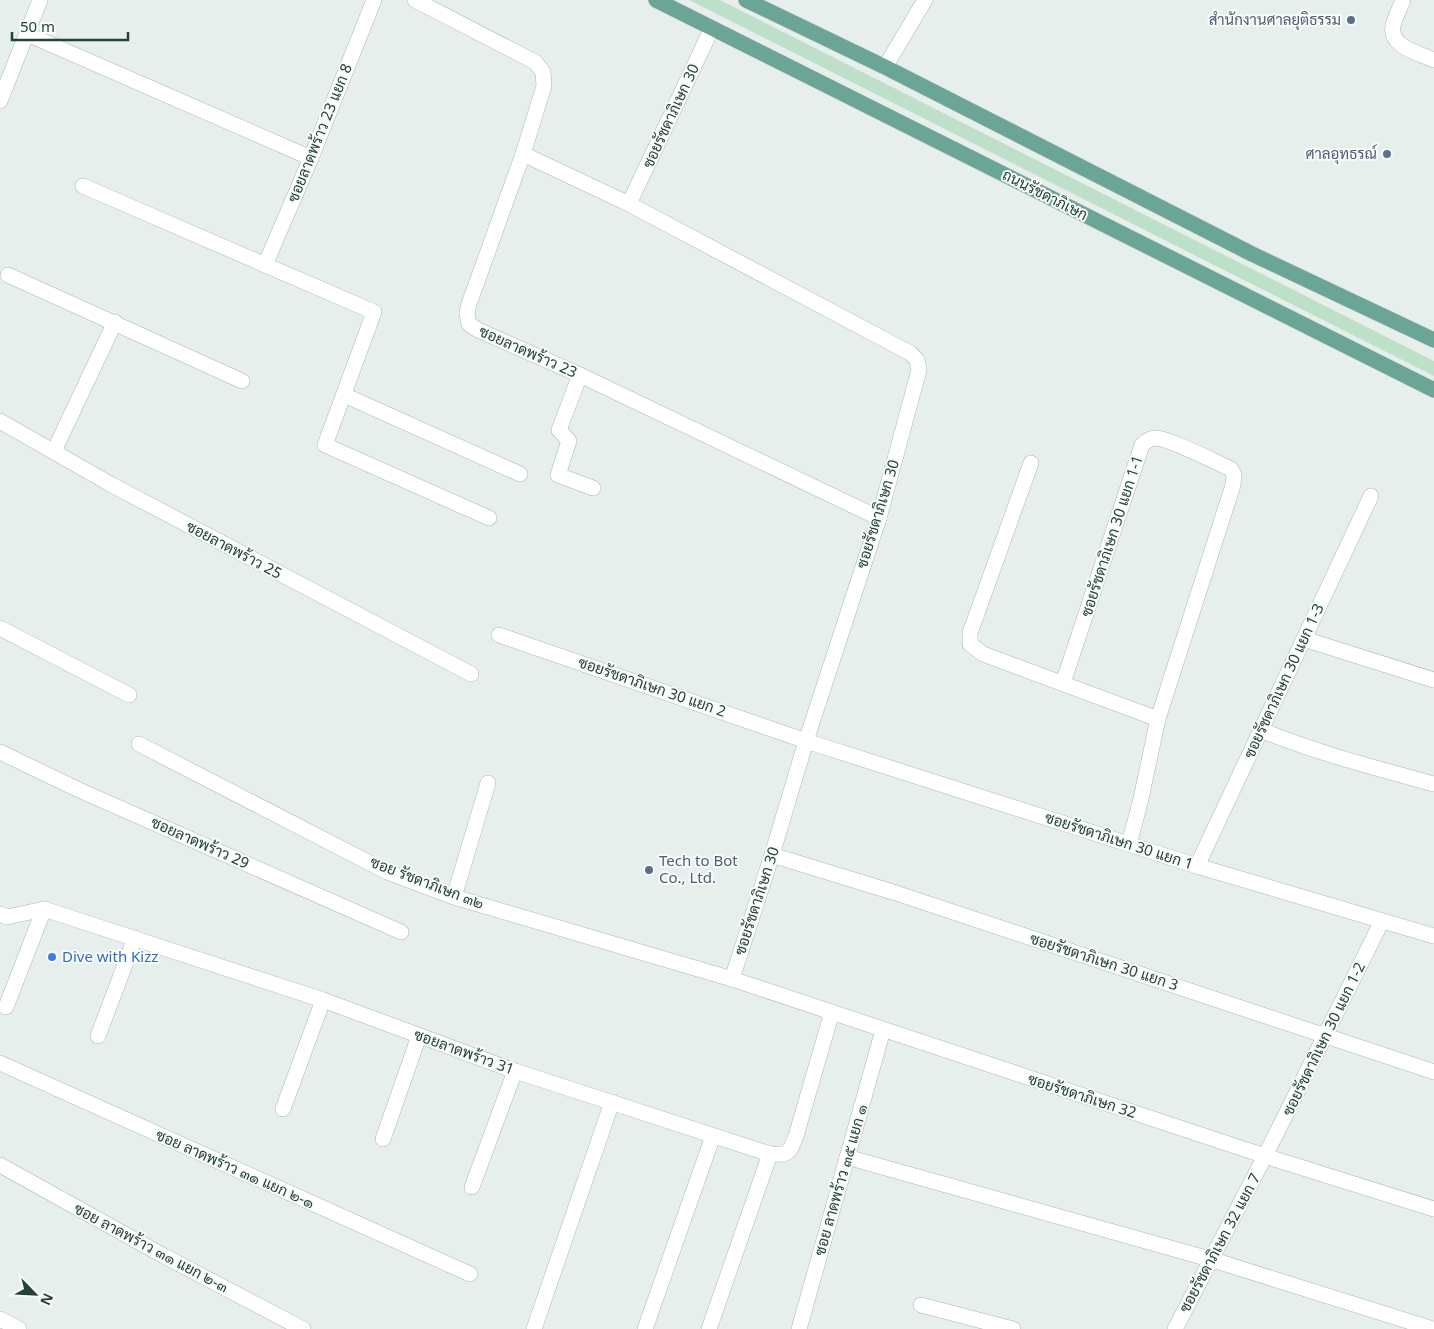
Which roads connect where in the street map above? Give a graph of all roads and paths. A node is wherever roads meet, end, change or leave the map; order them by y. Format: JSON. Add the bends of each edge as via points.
{"nodes":[{"id":1,"x":40,"y":0,"type":"edge"},
{"id":2,"x":374,"y":0,"type":"edge"},
{"id":3,"x":415,"y":0,"type":"edge"},
{"id":4,"x":656,"y":0,"type":"edge"},
{"id":5,"x":746,"y":0,"type":"edge"},
{"id":6,"x":925,"y":0,"type":"edge"},
{"id":7,"x":1403,"y":0,"type":"edge"},
{"id":8,"x":712,"y":28,"type":"junction"},
{"id":9,"x":26,"y":34,"type":"junction"},
{"id":10,"x":1434,"y":60,"type":"edge"},
{"id":11,"x":885,"y":67,"type":"junction"},
{"id":12,"x":0,"y":101,"type":"edge"},
{"id":13,"x":523,"y":154,"type":"junction"},
{"id":14,"x":311,"y":158,"type":"junction"},
{"id":15,"x":83,"y":186,"type":"dead end"},
{"id":16,"x":629,"y":204,"type":"junction"},
{"id":17,"x":265,"y":265,"type":"junction"},
{"id":18,"x":8,"y":275,"type":"dead end"},
{"id":19,"x":115,"y":322,"type":"junction"},
{"id":20,"x":1434,"y":340,"type":"edge"},
{"id":21,"x":580,"y":375,"type":"junction"},
{"id":22,"x":242,"y":381,"type":"dead end"},
{"id":23,"x":1434,"y":390,"type":"edge"},
{"id":24,"x":344,"y":395,"type":"junction"},
{"id":25,"x":0,"y":421,"type":"edge"},
{"id":26,"x":54,"y":452,"type":"junction"},
{"id":27,"x":1031,"y":464,"type":"dead end"},
{"id":28,"x":520,"y":474,"type":"dead end"},
{"id":29,"x":593,"y":488,"type":"dead end"},
{"id":30,"x":1371,"y":496,"type":"dead end"},
{"id":31,"x":489,"y":518,"type":"dead end"},
{"id":32,"x":879,"y":518,"type":"junction"},
{"id":33,"x":0,"y":628,"type":"edge"},
{"id":34,"x":499,"y":634,"type":"dead end"},
{"id":35,"x":1304,"y":639,"type":"junction"},
{"id":36,"x":471,"y":674,"type":"dead end"},
{"id":37,"x":1434,"y":680,"type":"edge"},
{"id":38,"x":1063,"y":684,"type":"junction"},
{"id":39,"x":129,"y":694,"type":"dead end"},
{"id":40,"x":1158,"y":719,"type":"junction"},
{"id":41,"x":1261,"y":730,"type":"junction"},
{"id":42,"x":806,"y":741,"type":"junction"},
{"id":43,"x":139,"y":744,"type":"dead end"},
{"id":44,"x":0,"y":752,"type":"edge"},
{"id":45,"x":488,"y":783,"type":"dead end"},
{"id":46,"x":1434,"y":784,"type":"edge"},
{"id":47,"x":1129,"y":844,"type":"junction"},
{"id":48,"x":772,"y":855,"type":"junction"},
{"id":49,"x":1197,"y":866,"type":"junction"},
{"id":50,"x":454,"y":897,"type":"junction"},
{"id":51,"x":44,"y":910,"type":"junction"},
{"id":52,"x":0,"y":914,"type":"edge"},
{"id":53,"x":1382,"y":921,"type":"junction"},
{"id":54,"x":401,"y":932,"type":"dead end"},
{"id":55,"x":1434,"y":936,"type":"edge"},
{"id":56,"x":135,"y":938,"type":"junction"},
{"id":57,"x":732,"y":979,"type":"junction"},
{"id":58,"x":323,"y":1000,"type":"junction"},
{"id":59,"x":6,"y":1007,"type":"dead end"},
{"id":60,"x":832,"y":1012,"type":"junction"},
{"id":61,"x":883,"y":1030,"type":"junction"},
{"id":62,"x":98,"y":1036,"type":"dead end"},
{"id":63,"x":419,"y":1036,"type":"junction"},
{"id":64,"x":1325,"y":1036,"type":"junction"},
{"id":65,"x":0,"y":1063,"type":"edge"},
{"id":66,"x":515,"y":1071,"type":"junction"},
{"id":67,"x":1434,"y":1072,"type":"edge"},
{"id":68,"x":612,"y":1102,"type":"junction"},
{"id":69,"x":283,"y":1108,"type":"dead end"},
{"id":70,"x":713,"y":1136,"type":"junction"},
{"id":71,"x":383,"y":1139,"type":"dead end"},
{"id":72,"x":770,"y":1154,"type":"junction"},
{"id":73,"x":1265,"y":1156,"type":"junction"},
{"id":74,"x":846,"y":1157,"type":"junction"},
{"id":75,"x":0,"y":1165,"type":"edge"},
{"id":76,"x":472,"y":1187,"type":"dead end"},
{"id":77,"x":1434,"y":1209,"type":"edge"},
{"id":78,"x":1212,"y":1260,"type":"junction"},
{"id":79,"x":470,"y":1274,"type":"dead end"},
{"id":80,"x":921,"y":1306,"type":"dead end"},
{"id":81,"x":0,"y":1319,"type":"edge"},
{"id":82,"x":19,"y":1329,"type":"edge"},
{"id":83,"x":303,"y":1329,"type":"edge"},
{"id":84,"x":534,"y":1329,"type":"edge"},
{"id":85,"x":645,"y":1329,"type":"edge"},
{"id":86,"x":709,"y":1329,"type":"edge"},
{"id":87,"x":798,"y":1329,"type":"edge"},
{"id":88,"x":1012,"y":1329,"type":"edge"},
{"id":89,"x":1175,"y":1329,"type":"edge"},
{"id":90,"x":1434,"y":1329,"type":"edge"}],
"edges":[{"from":1,"to":9,"type":"street"},
{"from":2,"to":14,"type":"street","name":"ซอยลาดพร้าว 23 แยก 8"},
{"from":3,"to":13,"type":"street","name":"ซอยลาดพร้าว 23","via":[[535,62],[543,72],[544,86]]},
{"from":4,"to":8,"type":"main road","name":"ถนนรัชดาภิเษก"},
{"from":5,"to":11,"type":"main road"},
{"from":6,"to":11,"type":"street"},
{"from":7,"to":10,"type":"street","via":[[1392,36],[1404,47]]},
{"from":8,"to":16,"type":"street","name":"ซอยรัชดาภิเษก 30"},
{"from":8,"to":23,"type":"main road","name":"ถนนรัชดาภิเษก"},
{"from":9,"to":12,"type":"street"},
{"from":9,"to":14,"type":"street"},
{"from":11,"to":20,"type":"main road","via":[[1252,254]]},
{"from":13,"to":16,"type":"street","name":"ซอยรัชดาภิเษก 30"},
{"from":13,"to":21,"type":"street","name":"ซอยลาดพร้าว 23","via":[[469,304],[469,324]]},
{"from":14,"to":17,"type":"street","name":"ซอยลาดพร้าว 23 แยก 8"},
{"from":15,"to":17,"type":"street"},
{"from":16,"to":32,"type":"street","name":"ซอยรัชดาภิเษก 30","via":[[910,353],[916,360],[919,370]]},
{"from":17,"to":24,"type":"street","via":[[374,312]]},
{"from":18,"to":19,"type":"street"},
{"from":19,"to":22,"type":"street"},
{"from":19,"to":26,"type":"street"},
{"from":21,"to":29,"type":"street","via":[[559,430],[568,441],[558,475]]},
{"from":21,"to":32,"type":"street","name":"ซอยลาดพร้าว 23"},
{"from":24,"to":28,"type":"street"},
{"from":24,"to":31,"type":"street","via":[[324,445]]},
{"from":25,"to":26,"type":"street","name":"ซอยลาดพร้าว 25"},
{"from":26,"to":36,"type":"street","name":"ซอยลาดพร้าว 25"},
{"from":27,"to":38,"type":"street","via":[[970,633],[970,644],[983,654]]},
{"from":30,"to":35,"type":"street","name":"ซอยรัชดาภิเษก 30 แยก 1-3"},
{"from":32,"to":42,"type":"street","name":"ซอยรัชดาภิเษก 30"},
{"from":33,"to":39,"type":"street"},
{"from":34,"to":42,"type":"street","name":"ซอยรัชดาภิเษก 30 แยก 2"},
{"from":35,"to":37,"type":"street"},
{"from":35,"to":41,"type":"street","name":"ซอยรัชดาภิเษก 30 แยก 1-3"},
{"from":38,"to":40,"type":"street"},
{"from":38,"to":40,"type":"street","name":"ซอยรัชดาภิเษก 30 แยก 1-1","via":[[1142,445],[1156,438],[1170,442],[1231,469],[1234,475]]},
{"from":40,"to":47,"type":"street","name":"ซอยรัชดาภิเษก 30 แยก 1-1"},
{"from":41,"to":46,"type":"street","via":[[1343,759]]},
{"from":41,"to":49,"type":"street","name":"ซอยรัชดาภิเษก 30 แยก 1-3"},
{"from":42,"to":47,"type":"street","name":"ซอยรัชดาภิเษก 30 แยก 1"},
{"from":42,"to":48,"type":"street","name":"ซอยรัชดาภิเษก 30"},
{"from":43,"to":50,"type":"street","name":"ซอย รัชดาภิเษก ๓๒","via":[[388,872]]},
{"from":44,"to":54,"type":"street","name":"ซอยลาดพร้าว 29"},
{"from":45,"to":50,"type":"street"},
{"from":47,"to":49,"type":"street","name":"ซอยรัชดาภิเษก 30 แยก 1"},
{"from":48,"to":57,"type":"street","name":"ซอยรัชดาภิเษก 30"},
{"from":48,"to":64,"type":"street","name":"ซอยรัชดาภิเษก 30 แยก 3"},
{"from":49,"to":53,"type":"street","name":"ซอยรัชดาภิเษก 30 แยก 1"},
{"from":50,"to":57,"type":"street","name":"ซอย รัชดาภิเษก ๓๒"},
{"from":51,"to":52,"type":"street","name":"ซอยลาดพร้าว 31","via":[[7,917]]},
{"from":51,"to":56,"type":"street","name":"ซอยลาดพร้าว 31"},
{"from":51,"to":59,"type":"street"},
{"from":53,"to":55,"type":"street","name":"ซอยรัชดาภิเษก 30 แยก 1"},
{"from":53,"to":64,"type":"street","name":"ซอยรัชดาภิเษก 30 แยก 1-2"},
{"from":56,"to":58,"type":"street","name":"ซอยลาดพร้าว 31"},
{"from":56,"to":62,"type":"street"},
{"from":57,"to":60,"type":"street","name":"ซอยรัชดาภิเษก 32"},
{"from":58,"to":63,"type":"street","name":"ซอยลาดพร้าว 31"},
{"from":58,"to":69,"type":"street"},
{"from":60,"to":61,"type":"street","name":"ซอยรัชดาภิเษก 32"},
{"from":60,"to":72,"type":"street","via":[[790,1151],[784,1155]]},
{"from":61,"to":73,"type":"street","name":"ซอยรัชดาภิเษก 32"},
{"from":61,"to":74,"type":"street","name":"ซอย ลาดพร้าว ๓๕ แยก ๑"},
{"from":63,"to":66,"type":"street","name":"ซอยลาดพร้าว 31"},
{"from":63,"to":71,"type":"street"},
{"from":64,"to":67,"type":"street","name":"ซอยรัชดาภิเษก 30 แยก 3"},
{"from":64,"to":73,"type":"street","name":"ซอยรัชดาภิเษก 30 แยก 1-2"},
{"from":65,"to":79,"type":"street","name":"ซอย ลาดพร้าว ๓๑ แยก ๒-๑"},
{"from":66,"to":68,"type":"street","name":"ซอยลาดพร้าว 31"},
{"from":66,"to":76,"type":"street"},
{"from":68,"to":70,"type":"street","name":"ซอยลาดพร้าว 31"},
{"from":68,"to":84,"type":"street"},
{"from":70,"to":72,"type":"street","name":"ซอยลาดพร้าว 31"},
{"from":70,"to":85,"type":"street"},
{"from":72,"to":86,"type":"street"},
{"from":73,"to":77,"type":"street","name":"ซอยรัชดาภิเษก 32"},
{"from":73,"to":78,"type":"street","name":"ซอยรัชดาภิเษก 32 แยก 7"},
{"from":74,"to":78,"type":"street"},
{"from":74,"to":87,"type":"street","name":"ซอย ลาดพร้าว ๓๕ แยก ๑"},
{"from":75,"to":83,"type":"street","name":"ซอย ลาดพร้าว ๓๑ แยก ๒-๓"},
{"from":78,"to":89,"type":"street","name":"ซอยรัชดาภิเษก 32 แยก 7"},
{"from":78,"to":90,"type":"street"},
{"from":80,"to":88,"type":"street"},
{"from":81,"to":82,"type":"street"}]}
